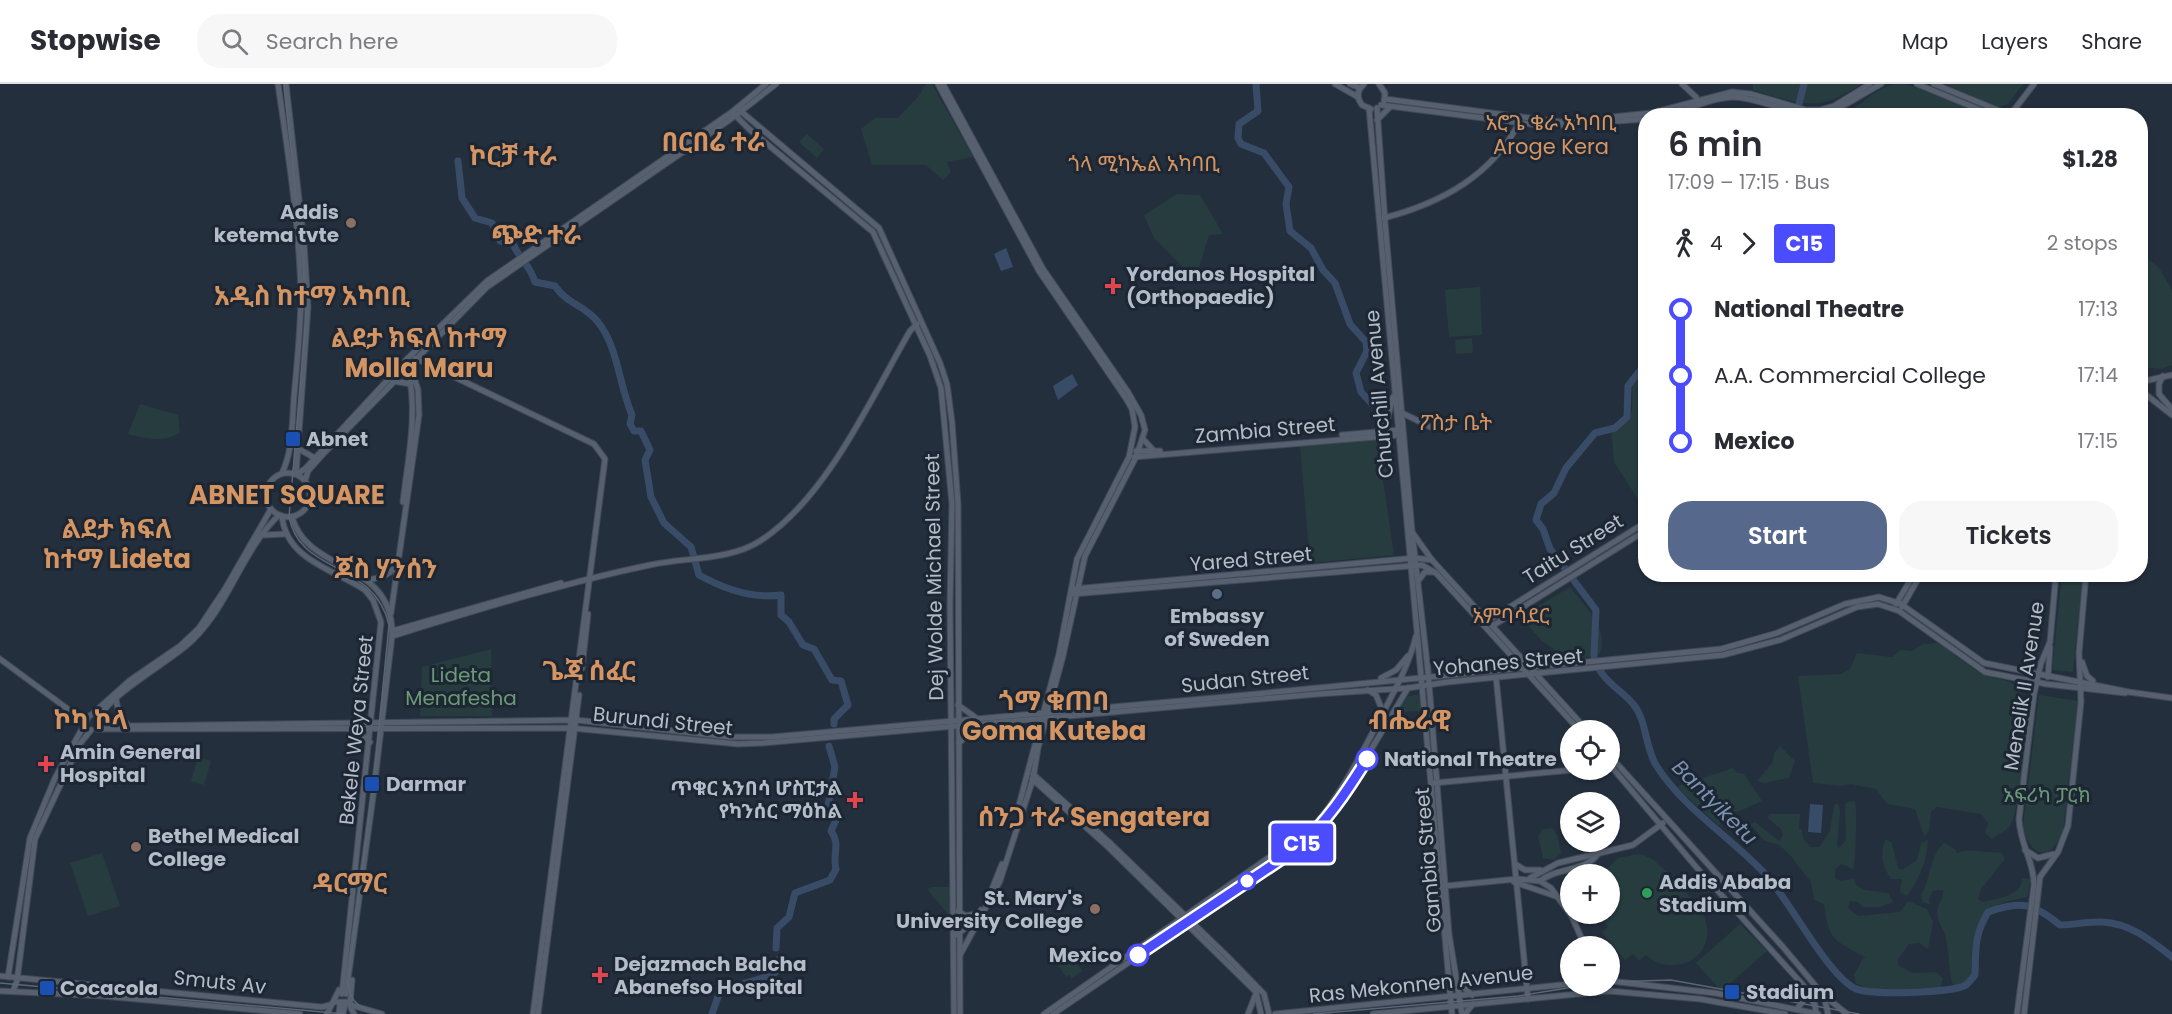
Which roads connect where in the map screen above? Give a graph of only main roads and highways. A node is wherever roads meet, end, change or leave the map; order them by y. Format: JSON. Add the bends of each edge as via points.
{"nodes":[{"id":1,"x":278,"y":84,"type":"edge"},
{"id":2,"x":286,"y":84,"type":"edge"},
{"id":3,"x":766,"y":84,"type":"edge"},
{"id":4,"x":776,"y":84,"type":"edge"},
{"id":5,"x":938,"y":84,"type":"edge"},
{"id":6,"x":943,"y":84,"type":"edge"},
{"id":7,"x":1335,"y":84,"type":"edge"},
{"id":8,"x":1350,"y":84,"type":"edge"},
{"id":9,"x":1379,"y":84,"type":"edge"},
{"id":10,"x":1682,"y":84,"type":"edge"},
{"id":11,"x":1870,"y":84,"type":"edge"},
{"id":12,"x":1881,"y":84,"type":"edge"},
{"id":13,"x":1917,"y":84,"type":"edge"},
{"id":14,"x":1934,"y":84,"type":"edge"},
{"id":15,"x":2034,"y":84,"type":"edge"},
{"id":16,"x":1362,"y":86,"type":"edge"},
{"id":17,"x":1358,"y":98,"type":"junction"},
{"id":18,"x":1384,"y":99,"type":"junction"},
{"id":19,"x":1698,"y":103,"type":"junction"},
{"id":20,"x":1379,"y":106,"type":"junction"},
{"id":21,"x":1390,"y":106,"type":"junction"},
{"id":22,"x":1369,"y":108,"type":"junction"},
{"id":23,"x":1675,"y":108,"type":"edge"},
{"id":24,"x":1686,"y":108,"type":"edge"},
{"id":25,"x":1790,"y":108,"type":"edge"},
{"id":26,"x":1827,"y":108,"type":"edge"},
{"id":27,"x":1841,"y":108,"type":"edge"},
{"id":28,"x":1976,"y":108,"type":"edge"},
{"id":29,"x":1993,"y":108,"type":"edge"},
{"id":30,"x":2016,"y":108,"type":"edge"},
{"id":31,"x":736,"y":112,"type":"junction"},
{"id":32,"x":1638,"y":116,"type":"edge"},
{"id":33,"x":1638,"y":119,"type":"edge"},
{"id":34,"x":1377,"y":120,"type":"junction"},
{"id":35,"x":1520,"y":121,"type":"junction"},
{"id":36,"x":1561,"y":124,"type":"junction"},
{"id":37,"x":818,"y":178,"type":"junction"},
{"id":38,"x":813,"y":182,"type":"junction"},
{"id":39,"x":1384,"y":218,"type":"junction"},
{"id":40,"x":518,"y":262,"type":"junction"},
{"id":41,"x":919,"y":323,"type":"junction"},
{"id":42,"x":415,"y":358,"type":"junction"},
{"id":43,"x":407,"y":362,"type":"junction"},
{"id":44,"x":1106,"y":366,"type":"junction"},
{"id":45,"x":2172,"y":375,"type":"edge"},
{"id":46,"x":2163,"y":376,"type":"junction"},
{"id":47,"x":2148,"y":380,"type":"edge"},
{"id":48,"x":393,"y":381,"type":"junction"},
{"id":49,"x":411,"y":384,"type":"junction"},
{"id":50,"x":1395,"y":393,"type":"junction"},
{"id":51,"x":2148,"y":396,"type":"edge"},
{"id":52,"x":2172,"y":409,"type":"edge"},
{"id":53,"x":1136,"y":413,"type":"junction"},
{"id":54,"x":1402,"y":413,"type":"junction"},
{"id":55,"x":2172,"y":415,"type":"edge"},
{"id":56,"x":1435,"y":429,"type":"dead end"},
{"id":57,"x":1381,"y":432,"type":"junction"},
{"id":58,"x":1401,"y":432,"type":"junction"},
{"id":59,"x":1144,"y":440,"type":"junction"},
{"id":60,"x":297,"y":447,"type":"junction"},
{"id":61,"x":1155,"y":452,"type":"junction"},
{"id":62,"x":1129,"y":454,"type":"junction"},
{"id":63,"x":1137,"y":454,"type":"junction"},
{"id":64,"x":1148,"y":456,"type":"junction"},
{"id":65,"x":314,"y":457,"type":"junction"},
{"id":66,"x":1130,"y":467,"type":"junction"},
{"id":67,"x":282,"y":473,"type":"junction"},
{"id":68,"x":296,"y":474,"type":"junction"},
{"id":69,"x":305,"y":481,"type":"junction"},
{"id":70,"x":271,"y":509,"type":"junction"},
{"id":71,"x":281,"y":516,"type":"junction"},
{"id":72,"x":292,"y":517,"type":"junction"},
{"id":73,"x":1638,"y":526,"type":"edge"},
{"id":74,"x":1412,"y":531,"type":"junction"},
{"id":75,"x":286,"y":534,"type":"junction"},
{"id":76,"x":262,"y":535,"type":"junction"},
{"id":77,"x":1638,"y":535,"type":"edge"},
{"id":78,"x":315,"y":551,"type":"junction"},
{"id":79,"x":308,"y":559,"type":"junction"},
{"id":80,"x":1432,"y":560,"type":"junction"},
{"id":81,"x":1412,"y":561,"type":"junction"},
{"id":82,"x":1437,"y":573,"type":"junction"},
{"id":83,"x":592,"y":577,"type":"junction"},
{"id":84,"x":368,"y":580,"type":"junction"},
{"id":85,"x":1910,"y":582,"type":"edge"},
{"id":86,"x":1915,"y":582,"type":"edge"},
{"id":87,"x":2055,"y":582,"type":"edge"},
{"id":88,"x":2085,"y":582,"type":"edge"},
{"id":89,"x":1418,"y":586,"type":"junction"},
{"id":90,"x":1073,"y":592,"type":"junction"},
{"id":91,"x":1885,"y":597,"type":"junction"},
{"id":92,"x":1883,"y":604,"type":"junction"},
{"id":93,"x":1900,"y":604,"type":"junction"},
{"id":94,"x":1896,"y":609,"type":"junction"},
{"id":95,"x":391,"y":614,"type":"junction"},
{"id":96,"x":1491,"y":622,"type":"junction"},
{"id":97,"x":1418,"y":631,"type":"junction"},
{"id":98,"x":1784,"y":631,"type":"junction"},
{"id":99,"x":392,"y":633,"type":"junction"},
{"id":100,"x":1786,"y":638,"type":"junction"},
{"id":101,"x":2050,"y":642,"type":"junction"},
{"id":102,"x":1414,"y":647,"type":"junction"},
{"id":103,"x":2079,"y":653,"type":"junction"},
{"id":104,"x":1509,"y":654,"type":"junction"},
{"id":105,"x":1061,"y":655,"type":"junction"},
{"id":106,"x":0,"y":659,"type":"edge"},
{"id":107,"x":1598,"y":660,"type":"junction"},
{"id":108,"x":1531,"y":667,"type":"junction"},
{"id":109,"x":1521,"y":668,"type":"junction"},
{"id":110,"x":1600,"y":669,"type":"junction"},
{"id":111,"x":2003,"y":669,"type":"junction"},
{"id":112,"x":1503,"y":670,"type":"junction"},
{"id":113,"x":1558,"y":672,"type":"junction"},
{"id":114,"x":1527,"y":674,"type":"junction"},
{"id":115,"x":1538,"y":674,"type":"junction"},
{"id":116,"x":2038,"y":674,"type":"junction"},
{"id":117,"x":2048,"y":675,"type":"junction"},
{"id":118,"x":1425,"y":676,"type":"junction"},
{"id":119,"x":2001,"y":676,"type":"junction"},
{"id":120,"x":1496,"y":677,"type":"junction"},
{"id":121,"x":1401,"y":679,"type":"junction"},
{"id":122,"x":1366,"y":681,"type":"junction"},
{"id":123,"x":2082,"y":681,"type":"junction"},
{"id":124,"x":2036,"y":682,"type":"junction"},
{"id":125,"x":1426,"y":684,"type":"junction"},
{"id":126,"x":2046,"y":684,"type":"junction"},
{"id":127,"x":2100,"y":685,"type":"junction"},
{"id":128,"x":1549,"y":686,"type":"junction"},
{"id":129,"x":1396,"y":688,"type":"junction"},
{"id":130,"x":1408,"y":688,"type":"junction"},
{"id":131,"x":1367,"y":689,"type":"junction"},
{"id":132,"x":2081,"y":689,"type":"junction"},
{"id":133,"x":2129,"y":692,"type":"junction"},
{"id":134,"x":2172,"y":698,"type":"edge"},
{"id":135,"x":116,"y":699,"type":"junction"},
{"id":136,"x":1050,"y":703,"type":"junction"},
{"id":137,"x":958,"y":705,"type":"junction"},
{"id":138,"x":374,"y":707,"type":"junction"},
{"id":139,"x":1122,"y":709,"type":"junction"},
{"id":140,"x":74,"y":711,"type":"junction"},
{"id":141,"x":1059,"y":712,"type":"junction"},
{"id":142,"x":1383,"y":712,"type":"junction"},
{"id":143,"x":1076,"y":713,"type":"junction"},
{"id":144,"x":90,"y":716,"type":"junction"},
{"id":145,"x":1045,"y":716,"type":"junction"},
{"id":146,"x":983,"y":717,"type":"junction"},
{"id":147,"x":976,"y":718,"type":"junction"},
{"id":148,"x":958,"y":719,"type":"junction"},
{"id":149,"x":574,"y":720,"type":"junction"},
{"id":150,"x":1027,"y":720,"type":"junction"},
{"id":151,"x":1571,"y":720,"type":"edge"},
{"id":152,"x":1578,"y":720,"type":"edge"},
{"id":153,"x":99,"y":721,"type":"junction"},
{"id":154,"x":84,"y":722,"type":"junction"},
{"id":155,"x":359,"y":722,"type":"junction"},
{"id":156,"x":951,"y":723,"type":"junction"},
{"id":157,"x":372,"y":724,"type":"junction"},
{"id":158,"x":382,"y":724,"type":"junction"},
{"id":159,"x":982,"y":724,"type":"junction"},
{"id":160,"x":129,"y":726,"type":"junction"},
{"id":161,"x":958,"y":726,"type":"junction"},
{"id":162,"x":355,"y":728,"type":"junction"},
{"id":163,"x":573,"y":728,"type":"junction"},
{"id":164,"x":94,"y":730,"type":"junction"},
{"id":165,"x":1038,"y":733,"type":"junction"},
{"id":166,"x":695,"y":736,"type":"junction"},
{"id":167,"x":370,"y":742,"type":"junction"},
{"id":168,"x":958,"y":744,"type":"junction"},
{"id":169,"x":1361,"y":753,"type":"junction"},
{"id":170,"x":1368,"y":757,"type":"junction"},
{"id":171,"x":1620,"y":767,"type":"edge"},
{"id":172,"x":1560,"y":771,"type":"edge"},
{"id":173,"x":1031,"y":776,"type":"junction"},
{"id":174,"x":1507,"y":777,"type":"junction"},
{"id":175,"x":1620,"y":777,"type":"edge"},
{"id":176,"x":1434,"y":784,"type":"junction"},
{"id":177,"x":1043,"y":788,"type":"junction"},
{"id":178,"x":1028,"y":792,"type":"junction"},
{"id":179,"x":1667,"y":820,"type":"junction"},
{"id":180,"x":1661,"y":824,"type":"junction"},
{"id":181,"x":2023,"y":849,"type":"junction"},
{"id":182,"x":2058,"y":852,"type":"junction"},
{"id":183,"x":1597,"y":855,"type":"junction"},
{"id":184,"x":1515,"y":864,"type":"junction"},
{"id":185,"x":1542,"y":870,"type":"junction"},
{"id":186,"x":1530,"y":878,"type":"junction"},
{"id":187,"x":1517,"y":881,"type":"junction"},
{"id":188,"x":1540,"y":881,"type":"junction"},
{"id":189,"x":1443,"y":886,"type":"junction"},
{"id":190,"x":354,"y":887,"type":"junction"},
{"id":191,"x":2035,"y":895,"type":"junction"},
{"id":192,"x":1555,"y":896,"type":"junction"},
{"id":193,"x":956,"y":911,"type":"junction"},
{"id":194,"x":980,"y":913,"type":"junction"},
{"id":195,"x":1184,"y":921,"type":"junction"},
{"id":196,"x":356,"y":925,"type":"junction"},
{"id":197,"x":2031,"y":927,"type":"junction"},
{"id":198,"x":973,"y":930,"type":"junction"},
{"id":199,"x":1581,"y":936,"type":"edge"},
{"id":200,"x":956,"y":937,"type":"junction"},
{"id":201,"x":959,"y":957,"type":"junction"},
{"id":202,"x":0,"y":976,"type":"edge"},
{"id":203,"x":8,"y":977,"type":"junction"},
{"id":204,"x":16,"y":978,"type":"junction"},
{"id":205,"x":1458,"y":982,"type":"junction"},
{"id":206,"x":1620,"y":982,"type":"edge"},
{"id":207,"x":1448,"y":984,"type":"junction"},
{"id":208,"x":1560,"y":985,"type":"edge"},
{"id":209,"x":1806,"y":988,"type":"junction"},
{"id":210,"x":1258,"y":990,"type":"junction"},
{"id":211,"x":1527,"y":990,"type":"junction"},
{"id":212,"x":0,"y":991,"type":"edge"},
{"id":213,"x":14,"y":991,"type":"junction"},
{"id":214,"x":1620,"y":991,"type":"edge"},
{"id":215,"x":1560,"y":994,"type":"edge"},
{"id":216,"x":1472,"y":995,"type":"junction"},
{"id":217,"x":1449,"y":996,"type":"junction"},
{"id":218,"x":1459,"y":996,"type":"junction"},
{"id":219,"x":1824,"y":996,"type":"junction"},
{"id":220,"x":1440,"y":997,"type":"junction"},
{"id":221,"x":956,"y":999,"type":"junction"},
{"id":222,"x":1528,"y":999,"type":"junction"},
{"id":223,"x":331,"y":1004,"type":"junction"},
{"id":224,"x":347,"y":1004,"type":"junction"},
{"id":225,"x":1473,"y":1004,"type":"junction"},
{"id":226,"x":1461,"y":1006,"type":"junction"},
{"id":227,"x":1450,"y":1007,"type":"junction"},
{"id":228,"x":1438,"y":1008,"type":"junction"},
{"id":229,"x":1797,"y":1009,"type":"junction"},
{"id":230,"x":300,"y":1014,"type":"edge"},
{"id":231,"x":327,"y":1014,"type":"edge"},
{"id":232,"x":341,"y":1014,"type":"edge"},
{"id":233,"x":354,"y":1014,"type":"edge"},
{"id":234,"x":382,"y":1014,"type":"edge"},
{"id":235,"x":532,"y":1014,"type":"edge"},
{"id":236,"x":538,"y":1014,"type":"edge"},
{"id":237,"x":954,"y":1014,"type":"edge"},
{"id":238,"x":960,"y":1014,"type":"edge"},
{"id":239,"x":1044,"y":1014,"type":"edge"},
{"id":240,"x":1053,"y":1014,"type":"edge"},
{"id":241,"x":1248,"y":1014,"type":"edge"},
{"id":242,"x":1261,"y":1014,"type":"edge"},
{"id":243,"x":1269,"y":1014,"type":"edge"},
{"id":244,"x":1275,"y":1014,"type":"edge"},
{"id":245,"x":1373,"y":1014,"type":"edge"},
{"id":246,"x":1447,"y":1014,"type":"edge"},
{"id":247,"x":1452,"y":1014,"type":"edge"},
{"id":248,"x":1464,"y":1014,"type":"edge"},
{"id":249,"x":1785,"y":1014,"type":"edge"},
{"id":250,"x":1817,"y":1014,"type":"edge"},
{"id":251,"x":1828,"y":1014,"type":"edge"},
{"id":252,"x":1847,"y":1014,"type":"edge"},
{"id":253,"x":2018,"y":1014,"type":"edge"},
{"id":254,"x":2024,"y":1014,"type":"edge"}],
"edges":[{"from":1,"to":67,"type":"main road","via":[[301,293],[290,441]]},
{"from":2,"to":60,"type":"main road","via":[[308,307]]},
{"from":3,"to":31,"type":"main road"},
{"from":4,"to":31,"type":"main road"},
{"from":5,"to":44,"type":"main road","via":[[1039,271]]},
{"from":6,"to":44,"type":"main road","via":[[1043,269]]},
{"from":7,"to":17,"type":"main road"},
{"from":8,"to":16,"type":"main road"},
{"from":9,"to":18,"type":"main road"},
{"from":10,"to":19,"type":"main road"},
{"from":11,"to":26,"type":"main road"},
{"from":12,"to":27,"type":"main road"},
{"from":13,"to":28,"type":"main road"},
{"from":14,"to":29,"type":"main road"},
{"from":15,"to":30,"type":"main road"},
{"from":16,"to":17,"type":"main road"},
{"from":17,"to":22,"type":"main road"},
{"from":18,"to":20,"type":"main road"},
{"from":18,"to":35,"type":"main road"},
{"from":19,"to":23,"type":"main road"},
{"from":19,"to":24,"type":"main road"},
{"from":19,"to":25,"type":"main road","via":[[1739,98]]},
{"from":20,"to":21,"type":"main road"},
{"from":20,"to":22,"type":"main road"},
{"from":20,"to":34,"type":"main road","name":"Churchill Avenue"},
{"from":21,"to":34,"type":"main road"},
{"from":21,"to":35,"type":"main road"},
{"from":22,"to":50,"type":"main road","name":"Churchill Avenue"},
{"from":31,"to":37,"type":"main road","name":"Dej Wolde Michael Street"},
{"from":31,"to":38,"type":"main road","name":"Dej Wolde Michael Street"},
{"from":31,"to":40,"type":"main road"},
{"from":32,"to":36,"type":"main road"},
{"from":33,"to":36,"type":"main road"},
{"from":34,"to":39,"type":"main road","name":"Churchill Avenue"},
{"from":35,"to":36,"type":"main road"},
{"from":35,"to":39,"type":"main road","via":[[1489,163],[1468,182],[1431,203]]},
{"from":37,"to":38,"type":"main road"},
{"from":37,"to":41,"type":"main road","name":"Dej Wolde Michael Street","via":[[879,228]]},
{"from":38,"to":41,"type":"main road","name":"Dej Wolde Michael Street","via":[[873,232]]},
{"from":39,"to":54,"type":"main road","name":"Churchill Avenue"},
{"from":40,"to":42,"type":"main road"},
{"from":40,"to":43,"type":"main road","via":[[471,296]]},
{"from":41,"to":83,"type":"main road","via":[[823,479],[761,541],[731,552]]},
{"from":41,"to":137,"type":"main road","name":"Dej Wolde Michael Street","via":[[945,377],[952,422],[958,504]]},
{"from":41,"to":156,"type":"main road","name":"Dej Wolde Michael Street","via":[[939,381],[952,504]]},
{"from":42,"to":43,"type":"main road"},
{"from":42,"to":83,"type":"main road","via":[[601,450],[606,461]]},
{"from":43,"to":48,"type":"main road"},
{"from":43,"to":49,"type":"main road"},
{"from":43,"to":65,"type":"main road"},
{"from":43,"to":95,"type":"main road","via":[[418,390],[418,415]]},
{"from":44,"to":53,"type":"main road"},
{"from":45,"to":46,"type":"main road"},
{"from":46,"to":47,"type":"main road"},
{"from":46,"to":52,"type":"main road","via":[[2159,394]]},
{"from":48,"to":49,"type":"main road"},
{"from":48,"to":69,"type":"main road","via":[[308,471]]},
{"from":49,"to":84,"type":"main road","via":[[413,411],[395,567],[386,575]]},
{"from":50,"to":57,"type":"main road"},
{"from":50,"to":58,"type":"main road","name":"Churchill Avenue"},
{"from":51,"to":55,"type":"main road"},
{"from":53,"to":59,"type":"main road","via":[[1144,423]]},
{"from":53,"to":62,"type":"main road"},
{"from":54,"to":56,"type":"main road"},
{"from":54,"to":58,"type":"main road","name":"Churchill Avenue"},
{"from":57,"to":58,"type":"main road","name":"Zambia Street"},
{"from":57,"to":61,"type":"main road","name":"Zambia Street"},
{"from":58,"to":64,"type":"main road","name":"Zambia Street"},
{"from":58,"to":74,"type":"main road","name":"Churchill Avenue"},
{"from":58,"to":81,"type":"main road","name":"Churchill Avenue"},
{"from":59,"to":61,"type":"main road"},
{"from":59,"to":63,"type":"main road"},
{"from":60,"to":65,"type":"main road"},
{"from":60,"to":68,"type":"main road"},
{"from":61,"to":63,"type":"main road","name":"Zambia Street"},
{"from":62,"to":63,"type":"main road","name":"Zambia Street"},
{"from":62,"to":90,"type":"main road","via":[[1080,553]]},
{"from":63,"to":64,"type":"main road","name":"Zambia Street"},
{"from":63,"to":66,"type":"main road"},
{"from":64,"to":66,"type":"main road"},
{"from":65,"to":68,"type":"main road"},
{"from":66,"to":90,"type":"main road","via":[[1089,546]]},
{"from":67,"to":68,"type":"main road"},
{"from":67,"to":70,"type":"main road","via":[[266,489]]},
{"from":68,"to":69,"type":"main road"},
{"from":69,"to":72,"type":"main road","via":[[310,491],[309,502]]},
{"from":70,"to":71,"type":"main road"},
{"from":70,"to":144,"type":"main road","via":[[199,628]]},
{"from":71,"to":72,"type":"main road"},
{"from":71,"to":75,"type":"main road","name":"Bekele Weya Street"},
{"from":71,"to":76,"type":"main road"},
{"from":72,"to":78,"type":"main road","name":"Bekele Weya Street","via":[[299,535]]},
{"from":73,"to":96,"type":"main road","name":"Taitu Street"},
{"from":74,"to":80,"type":"main road"},
{"from":74,"to":81,"type":"main road","name":"Churchill Avenue"},
{"from":75,"to":76,"type":"main road"},
{"from":75,"to":79,"type":"main road","name":"Bekele Weya Street"},
{"from":76,"to":135,"type":"main road","via":[[215,614],[195,638]]},
{"from":77,"to":96,"type":"main road","name":"Taitu Street"},
{"from":78,"to":79,"type":"main road"},
{"from":78,"to":84,"type":"main road","name":"Bekele Weya Street"},
{"from":79,"to":138,"type":"main road","name":"Bekele Weya Street","via":[[365,590],[377,609],[382,632]]},
{"from":80,"to":81,"type":"main road","name":"Yared Street"},
{"from":80,"to":96,"type":"main road"},
{"from":81,"to":82,"type":"main road","name":"Yared Street"},
{"from":81,"to":89,"type":"main road","name":"Churchill Avenue"},
{"from":81,"to":90,"type":"main road","name":"Yared Street"},
{"from":81,"to":97,"type":"main road","name":"Churchill Avenue"},
{"from":82,"to":89,"type":"main road","via":[[1422,574]]},
{"from":82,"to":104,"type":"main road"},
{"from":83,"to":99,"type":"main road"},
{"from":83,"to":149,"type":"main road"},
{"from":84,"to":95,"type":"main road","name":"Bekele Weya Street"},
{"from":85,"to":93,"type":"main road"},
{"from":86,"to":93,"type":"main road"},
{"from":87,"to":101,"type":"main road","name":"Menelik II Avenue"},
{"from":88,"to":103,"type":"main road","name":"Menelik II Avenue"},
{"from":89,"to":118,"type":"main road","name":"Churchill Avenue"},
{"from":90,"to":105,"type":"main road"},
{"from":91,"to":92,"type":"main road"},
{"from":91,"to":93,"type":"main road","name":"Yohanes Street"},
{"from":91,"to":98,"type":"main road","name":"Yohanes Street","via":[[1854,601]]},
{"from":92,"to":94,"type":"main road","name":"Yohanes Street"},
{"from":92,"to":100,"type":"main road","name":"Yohanes Street","via":[[1857,607]]},
{"from":93,"to":94,"type":"main road"},
{"from":93,"to":111,"type":"main road","name":"Yohanes Street","via":[[1978,659]]},
{"from":94,"to":119,"type":"main road","name":"Yohanes Street","via":[[1977,667]]},
{"from":95,"to":99,"type":"main road","name":"Bekele Weya Street"},
{"from":96,"to":108,"type":"main road"},
{"from":97,"to":102,"type":"main road"},
{"from":97,"to":118,"type":"main road","name":"Churchill Avenue"},
{"from":98,"to":100,"type":"main road"},
{"from":98,"to":107,"type":"main road","name":"Yohanes Street","via":[[1721,649]]},
{"from":99,"to":158,"type":"main road","name":"Bekele Weya Street"},
{"from":100,"to":110,"type":"main road","name":"Yohanes Street","via":[[1723,656]]},
{"from":101,"to":116,"type":"main road","name":"Menelik II Avenue"},
{"from":101,"to":117,"type":"main road"},
{"from":102,"to":121,"type":"main road"},
{"from":102,"to":122,"type":"main road","via":[[1396,670]]},
{"from":103,"to":123,"type":"main road","name":"Menelik II Avenue"},
{"from":103,"to":127,"type":"main road","via":[[2087,676]]},
{"from":104,"to":109,"type":"main road"},
{"from":104,"to":112,"type":"main road","via":[[1512,662]]},
{"from":105,"to":136,"type":"main road"},
{"from":105,"to":145,"type":"main road"},
{"from":106,"to":140,"type":"main road"},
{"from":107,"to":108,"type":"main road","name":"Yohanes Street"},
{"from":107,"to":110,"type":"main road"},
{"from":108,"to":109,"type":"main road","name":"Yohanes Street"},
{"from":108,"to":115,"type":"main road"},
{"from":109,"to":112,"type":"main road","name":"Yohanes Street"},
{"from":109,"to":114,"type":"main road"},
{"from":110,"to":113,"type":"main road","name":"Yohanes Street"},
{"from":111,"to":116,"type":"main road","name":"Yohanes Street"},
{"from":111,"to":119,"type":"main road"},
{"from":112,"to":118,"type":"main road","name":"Yohanes Street"},
{"from":113,"to":115,"type":"main road","name":"Yohanes Street"},
{"from":113,"to":128,"type":"main road"},
{"from":114,"to":115,"type":"main road","name":"Yohanes Street"},
{"from":114,"to":120,"type":"main road","name":"Yohanes Street"},
{"from":114,"to":151,"type":"main road"},
{"from":115,"to":128,"type":"main road"},
{"from":116,"to":117,"type":"main road","name":"Yohanes Street"},
{"from":116,"to":124,"type":"main road","name":"Menelik II Avenue"},
{"from":117,"to":123,"type":"main road","name":"Yohanes Street"},
{"from":117,"to":126,"type":"main road"},
{"from":118,"to":121,"type":"main road","name":"Sudan Street"},
{"from":118,"to":125,"type":"main road","name":"Gambia Street"},
{"from":119,"to":124,"type":"main road","name":"Yohanes Street"},
{"from":120,"to":125,"type":"main road","name":"Yohanes Street"},
{"from":120,"to":174,"type":"main road"},
{"from":121,"to":122,"type":"main road","name":"Sudan Street"},
{"from":121,"to":129,"type":"main road"},
{"from":122,"to":139,"type":"main road","name":"Sudan Street"},
{"from":123,"to":127,"type":"main road","name":"Yohanes Street"},
{"from":123,"to":132,"type":"main road","name":"Menelik II Avenue"},
{"from":124,"to":126,"type":"main road","name":"Yohanes Street"},
{"from":124,"to":181,"type":"main road","name":"Menelik II Avenue","via":[[2019,819]]},
{"from":125,"to":130,"type":"main road","name":"Sudan Street"},
{"from":125,"to":176,"type":"main road","name":"Gambia Street"},
{"from":126,"to":132,"type":"main road","name":"Yohanes Street"},
{"from":127,"to":133,"type":"main road","name":"Yohanes Street"},
{"from":128,"to":152,"type":"main road"},
{"from":129,"to":130,"type":"main road","name":"Sudan Street"},
{"from":129,"to":131,"type":"main road","name":"Sudan Street"},
{"from":129,"to":142,"type":"main road"},
{"from":130,"to":170,"type":"main road"},
{"from":131,"to":139,"type":"main road","name":"Sudan Street"},
{"from":131,"to":142,"type":"main road","via":[[1376,695]]},
{"from":132,"to":133,"type":"main road","name":"Yohanes Street"},
{"from":132,"to":182,"type":"main road","name":"Menelik II Avenue","via":[[2068,825]]},
{"from":133,"to":134,"type":"main road"},
{"from":135,"to":153,"type":"main road"},
{"from":135,"to":160,"type":"main road","via":[[119,715]]},
{"from":136,"to":141,"type":"main road"},
{"from":136,"to":145,"type":"main road"},
{"from":137,"to":147,"type":"main road"},
{"from":137,"to":148,"type":"main road","name":"Dej Wolde Michael Street"},
{"from":138,"to":155,"type":"main road"},
{"from":138,"to":157,"type":"main road","name":"Bekele Weya Street"},
{"from":139,"to":143,"type":"main road","name":"Sudan Street"},
{"from":140,"to":144,"type":"main road"},
{"from":140,"to":154,"type":"main road"},
{"from":141,"to":143,"type":"main road","name":"Sudan Street"},
{"from":141,"to":145,"type":"main road","name":"Sudan Street"},
{"from":142,"to":169,"type":"main road"},
{"from":143,"to":145,"type":"main road","name":"Sudan Street"},
{"from":144,"to":153,"type":"main road"},
{"from":144,"to":154,"type":"main road"},
{"from":145,"to":146,"type":"main road","name":"Sudan Street"},
{"from":145,"to":150,"type":"main road","name":"Sudan Street"},
{"from":145,"to":165,"type":"main road"},
{"from":145,"to":173,"type":"main road"},
{"from":146,"to":147,"type":"main road","name":"Sudan Street"},
{"from":146,"to":159,"type":"main road"},
{"from":147,"to":148,"type":"main road","name":"Sudan Street"},
{"from":148,"to":156,"type":"main road","name":"Sudan Street"},
{"from":148,"to":161,"type":"main road","name":"Dej Wolde Michael Street"},
{"from":149,"to":158,"type":"main road","name":"Burundi Street"},
{"from":149,"to":163,"type":"main road"},
{"from":149,"to":166,"type":"main road","name":"Burundi Street"},
{"from":150,"to":159,"type":"main road","name":"Sudan Street"},
{"from":150,"to":165,"type":"main road"},
{"from":153,"to":160,"type":"main road"},
{"from":153,"to":164,"type":"main road"},
{"from":154,"to":164,"type":"main road"},
{"from":154,"to":203,"type":"main road","via":[[55,777],[30,838]]},
{"from":155,"to":157,"type":"main road"},
{"from":155,"to":160,"type":"main road"},
{"from":156,"to":161,"type":"main road","name":"Sudan Street"},
{"from":156,"to":166,"type":"main road","name":"Burundi Street","via":[[743,741]]},
{"from":156,"to":193,"type":"main road","name":"Dej Wolde Michael Street"},
{"from":157,"to":158,"type":"main road","name":"Burundi Street"},
{"from":157,"to":162,"type":"main road"},
{"from":157,"to":167,"type":"main road","name":"Bekele Weya Street"},
{"from":158,"to":163,"type":"main road","name":"Burundi Street"},
{"from":158,"to":196,"type":"main road","name":"Bekele Weya Street"},
{"from":159,"to":161,"type":"main road","name":"Sudan Street"},
{"from":159,"to":168,"type":"main road"},
{"from":161,"to":168,"type":"main road","name":"Dej Wolde Michael Street"},
{"from":162,"to":164,"type":"main road"},
{"from":162,"to":167,"type":"main road"},
{"from":163,"to":166,"type":"main road","name":"Burundi Street"},
{"from":163,"to":235,"type":"main road"},
{"from":163,"to":236,"type":"main road"},
{"from":164,"to":204,"type":"main road","via":[[79,745],[35,839]]},
{"from":165,"to":173,"type":"main road"},
{"from":167,"to":190,"type":"main road","name":"Bekele Weya Street"},
{"from":168,"to":193,"type":"main road","name":"Dej Wolde Michael Street"},
{"from":169,"to":170,"type":"main road"},
{"from":169,"to":195,"type":"main road","via":[[1314,826]]},
{"from":170,"to":195,"type":"main road","via":[[1315,833]]},
{"from":171,"to":179,"type":"main road"},
{"from":172,"to":174,"type":"main road"},
{"from":173,"to":177,"type":"main road"},
{"from":173,"to":178,"type":"main road"},
{"from":173,"to":194,"type":"main road","via":[[1003,863]]},
{"from":173,"to":195,"type":"main road","via":[[1113,846]]},
{"from":174,"to":176,"type":"main road"},
{"from":174,"to":184,"type":"main road"},
{"from":175,"to":180,"type":"main road"},
{"from":176,"to":189,"type":"main road","name":"Gambia Street"},
{"from":177,"to":178,"type":"main road"},
{"from":177,"to":195,"type":"main road"},
{"from":178,"to":198,"type":"main road","via":[[1000,881]]},
{"from":179,"to":180,"type":"main road"},
{"from":179,"to":219,"type":"main road"},
{"from":180,"to":183,"type":"main road","via":[[1633,844]]},
{"from":180,"to":209,"type":"main road"},
{"from":181,"to":182,"type":"main road","via":[[2042,858]]},
{"from":181,"to":191,"type":"main road","name":"Menelik II Avenue","via":[[2033,871]]},
{"from":182,"to":191,"type":"main road","name":"Menelik II Avenue","via":[[2043,871]]},
{"from":183,"to":185,"type":"main road"},
{"from":183,"to":188,"type":"main road","via":[[1591,863],[1562,870]]},
{"from":184,"to":185,"type":"main road","via":[[1525,870]]},
{"from":184,"to":187,"type":"main road"},
{"from":185,"to":186,"type":"main road"},
{"from":186,"to":187,"type":"main road"},
{"from":186,"to":188,"type":"main road"},
{"from":187,"to":189,"type":"main road"},
{"from":187,"to":192,"type":"main road"},
{"from":187,"to":211,"type":"main road"},
{"from":188,"to":192,"type":"main road"},
{"from":189,"to":205,"type":"main road","name":"Gambia Street"},
{"from":189,"to":207,"type":"main road","name":"Gambia Street"},
{"from":190,"to":196,"type":"main road","name":"Bekele Weya Street","via":[[344,994]]},
{"from":190,"to":223,"type":"main road","via":[[339,993]]},
{"from":191,"to":197,"type":"main road","name":"Menelik II Avenue"},
{"from":192,"to":199,"type":"main road","via":[[1572,916]]},
{"from":193,"to":194,"type":"main road","via":[[966,916]]},
{"from":193,"to":200,"type":"main road","name":"Dej Wolde Michael Street"},
{"from":194,"to":200,"type":"main road"},
{"from":195,"to":210,"type":"main road"},
{"from":195,"to":239,"type":"main road"},
{"from":195,"to":240,"type":"main road"},
{"from":196,"to":224,"type":"main road"},
{"from":197,"to":253,"type":"main road","name":"Menelik II Avenue"},
{"from":197,"to":254,"type":"main road","name":"Menelik II Avenue"},
{"from":198,"to":200,"type":"main road"},
{"from":198,"to":201,"type":"main road"},
{"from":200,"to":201,"type":"main road","name":"Dej Wolde Michael Street"},
{"from":200,"to":221,"type":"main road","name":"Dej Wolde Michael Street"},
{"from":201,"to":221,"type":"main road","name":"Dej Wolde Michael Street"},
{"from":202,"to":203,"type":"main road","name":"Smuts Av"},
{"from":203,"to":204,"type":"main road","name":"Smuts Av"},
{"from":204,"to":213,"type":"main road"},
{"from":204,"to":223,"type":"main road","name":"Smuts Av","via":[[322,1007]]},
{"from":205,"to":216,"type":"main road"},
{"from":205,"to":218,"type":"main road","name":"Gambia Street"},
{"from":206,"to":229,"type":"main road","via":[[1702,991]]},
{"from":207,"to":217,"type":"main road","name":"Gambia Street"},
{"from":207,"to":220,"type":"main road"},
{"from":208,"to":211,"type":"main road","name":"Ras Mekonnen Avenue"},
{"from":209,"to":229,"type":"main road"},
{"from":209,"to":250,"type":"main road"},
{"from":210,"to":241,"type":"main road"},
{"from":210,"to":242,"type":"main road"},
{"from":210,"to":243,"type":"main road","via":[[1267,999]]},
{"from":211,"to":216,"type":"main road","name":"Ras Mekonnen Avenue"},
{"from":211,"to":222,"type":"main road"},
{"from":212,"to":213,"type":"main road"},
{"from":213,"to":230,"type":"main road"},
{"from":214,"to":249,"type":"main road","name":"Ras Mekonnen Avenue"},
{"from":215,"to":222,"type":"main road","name":"Ras Mekonnen Avenue"},
{"from":216,"to":218,"type":"main road","name":"Ras Mekonnen Avenue"},
{"from":217,"to":218,"type":"main road","name":"Ras Mekonnen Avenue"},
{"from":217,"to":220,"type":"main road","name":"Ras Mekonnen Avenue"},
{"from":217,"to":227,"type":"main road","name":"Gambia Street"},
{"from":218,"to":226,"type":"main road","name":"Gambia Street"},
{"from":219,"to":251,"type":"main road"},
{"from":219,"to":252,"type":"main road"},
{"from":220,"to":244,"type":"main road","name":"Ras Mekonnen Avenue"},
{"from":221,"to":237,"type":"main road","name":"Dej Wolde Michael Street"},
{"from":221,"to":238,"type":"main road","name":"Dej Wolde Michael Street"},
{"from":222,"to":225,"type":"main road","name":"Ras Mekonnen Avenue"},
{"from":223,"to":224,"type":"main road","name":"Smuts Av","via":[[340,1000]]},
{"from":223,"to":231,"type":"main road"},
{"from":224,"to":232,"type":"main road"},
{"from":224,"to":233,"type":"main road"},
{"from":224,"to":234,"type":"main road","name":"Smuts Av"},
{"from":225,"to":226,"type":"main road","name":"Ras Mekonnen Avenue"},
{"from":225,"to":248,"type":"main road"},
{"from":226,"to":227,"type":"main road","name":"Ras Mekonnen Avenue"},
{"from":226,"to":248,"type":"main road","name":"Gambia Street"},
{"from":227,"to":228,"type":"main road","name":"Ras Mekonnen Avenue"},
{"from":227,"to":247,"type":"main road","name":"Gambia Street"},
{"from":228,"to":245,"type":"main road","name":"Ras Mekonnen Avenue"},
{"from":228,"to":246,"type":"main road"},
{"from":229,"to":250,"type":"main road"}]}
